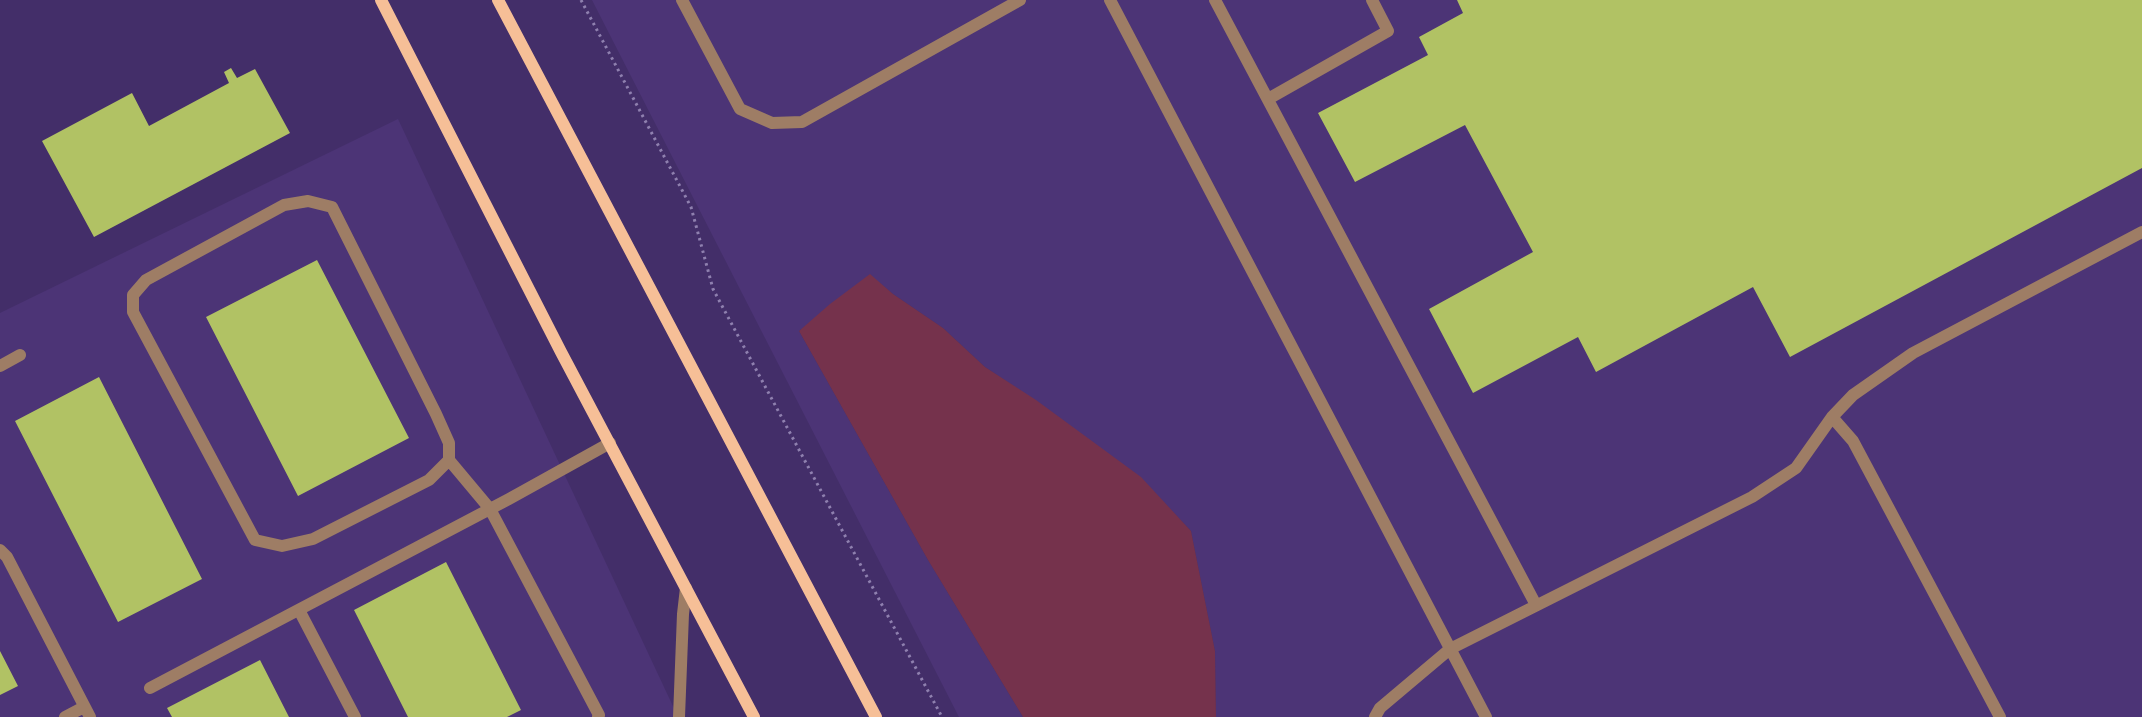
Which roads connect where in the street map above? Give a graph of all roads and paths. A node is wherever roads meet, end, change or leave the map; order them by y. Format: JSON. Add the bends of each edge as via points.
{"nodes":[{"id":1,"x":380,"y":0,"type":"edge"},
{"id":2,"x":498,"y":0,"type":"edge"},
{"id":3,"x":581,"y":0,"type":"edge"},
{"id":4,"x":682,"y":0,"type":"edge"},
{"id":5,"x":1020,"y":0,"type":"edge"},
{"id":6,"x":1110,"y":0,"type":"edge"},
{"id":7,"x":1215,"y":0,"type":"edge"},
{"id":8,"x":1372,"y":0,"type":"edge"},
{"id":9,"x":1268,"y":99,"type":"junction"},
{"id":10,"x":2142,"y":232,"type":"edge"},
{"id":11,"x":20,"y":355,"type":"dead end"},
{"id":12,"x":0,"y":366,"type":"edge"},
{"id":13,"x":1832,"y":417,"type":"junction"},
{"id":14,"x":610,"y":443,"type":"junction"},
{"id":15,"x":449,"y":460,"type":"junction"},
{"id":16,"x":490,"y":509,"type":"junction"},
{"id":17,"x":0,"y":550,"type":"edge"},
{"id":18,"x":686,"y":588,"type":"junction"},
{"id":19,"x":1536,"y":605,"type":"junction"},
{"id":20,"x":299,"y":610,"type":"junction"},
{"id":21,"x":1450,"y":649,"type":"junction"},
{"id":22,"x":150,"y":688,"type":"dead end"},
{"id":23,"x":87,"y":712,"type":"edge"},
{"id":24,"x":65,"y":717,"type":"edge"},
{"id":25,"x":354,"y":717,"type":"edge"},
{"id":26,"x":598,"y":717,"type":"edge"},
{"id":27,"x":679,"y":717,"type":"edge"},
{"id":28,"x":754,"y":717,"type":"edge"},
{"id":29,"x":876,"y":717,"type":"edge"},
{"id":30,"x":942,"y":717,"type":"edge"},
{"id":31,"x":1375,"y":717,"type":"edge"},
{"id":32,"x":1486,"y":717,"type":"edge"},
{"id":33,"x":2000,"y":717,"type":"edge"}],
"edges":[{"from":1,"to":14,"type":"main road"},
{"from":2,"to":29,"type":"main road"},
{"from":3,"to":30,"type":"path","via":[[692,207],[713,289]]},
{"from":4,"to":5,"type":"lane","via":[[740,109],[772,123],[802,122]]},
{"from":6,"to":21,"type":"lane"},
{"from":7,"to":9,"type":"lane"},
{"from":8,"to":9,"type":"lane","via":[[1388,31]]},
{"from":9,"to":19,"type":"lane"},
{"from":10,"to":13,"type":"lane","via":[[1913,353],[1853,394]]},
{"from":11,"to":12,"type":"lane"},
{"from":13,"to":19,"type":"lane","via":[[1796,468],[1752,497]]},
{"from":13,"to":33,"type":"lane","via":[[1852,441]]},
{"from":14,"to":16,"type":"lane"},
{"from":14,"to":18,"type":"main road"},
{"from":15,"to":15,"type":"lane","via":[[449,443],[439,421],[332,208],[308,201],[284,205],[146,280],[133,295],[133,312],[255,540],[282,546],[312,539],[428,480]]},
{"from":15,"to":16,"type":"lane"},
{"from":16,"to":20,"type":"lane"},
{"from":16,"to":26,"type":"lane"},
{"from":17,"to":23,"type":"lane","via":[[8,557]]},
{"from":18,"to":27,"type":"lane"},
{"from":18,"to":28,"type":"main road"},
{"from":19,"to":21,"type":"lane"},
{"from":20,"to":22,"type":"lane"},
{"from":20,"to":25,"type":"lane"},
{"from":21,"to":31,"type":"lane","via":[[1380,708]]},
{"from":21,"to":32,"type":"lane"},
{"from":23,"to":24,"type":"lane"}]}
